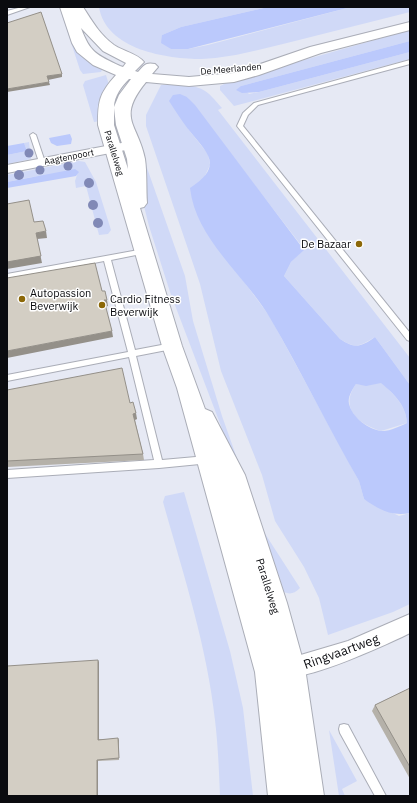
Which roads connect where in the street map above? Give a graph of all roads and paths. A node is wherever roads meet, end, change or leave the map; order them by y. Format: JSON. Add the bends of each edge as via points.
{"nodes":[{"id":1,"x":27,"y":7,"type":"edge"},
{"id":2,"x":67,"y":7,"type":"edge"},
{"id":3,"x":76,"y":7,"type":"edge"},
{"id":4,"x":11,"y":9,"type":"edge"},
{"id":5,"x":7,"y":13,"type":"edge"},
{"id":6,"x":410,"y":26,"type":"edge"},
{"id":7,"x":410,"y":62,"type":"edge"},
{"id":8,"x":138,"y":69,"type":"junction"},
{"id":9,"x":33,"y":135,"type":"dead end"},
{"id":10,"x":132,"y":145,"type":"junction"},
{"id":11,"x":112,"y":148,"type":"junction"},
{"id":12,"x":42,"y":162,"type":"junction"},
{"id":13,"x":7,"y":169,"type":"edge"},
{"id":14,"x":137,"y":226,"type":"junction"},
{"id":15,"x":144,"y":251,"type":"junction"},
{"id":16,"x":107,"y":258,"type":"junction"},
{"id":17,"x":7,"y":277,"type":"edge"},
{"id":18,"x":410,"y":338,"type":"edge"},
{"id":19,"x":172,"y":346,"type":"junction"},
{"id":20,"x":132,"y":354,"type":"junction"},
{"id":21,"x":7,"y":378,"type":"edge"},
{"id":22,"x":188,"y":388,"type":"junction"},
{"id":23,"x":207,"y":460,"type":"junction"},
{"id":24,"x":159,"y":464,"type":"junction"},
{"id":25,"x":7,"y":474,"type":"edge"},
{"id":26,"x":410,"y":623,"type":"edge"},
{"id":27,"x":280,"y":670,"type":"junction"},
{"id":28,"x":344,"y":729,"type":"dead end"},
{"id":29,"x":283,"y":796,"type":"edge"},
{"id":30,"x":309,"y":796,"type":"edge"},
{"id":31,"x":381,"y":796,"type":"edge"}],
"edges":[{"from":1,"to":4,"type":"lane"},
{"from":2,"to":8,"type":"main road","name":"De Meerlanden","via":[[78,42],[85,51],[112,68]]},
{"from":3,"to":8,"type":"main road","name":"De Meerlanden","via":[[89,31],[102,44]]},
{"from":4,"to":5,"type":"lane"},
{"from":6,"to":8,"type":"main road","name":"De Meerlanden","via":[[302,54],[226,79],[188,82]]},
{"from":7,"to":18,"type":"lane","via":[[256,104],[245,114],[240,126]]},
{"from":8,"to":10,"type":"main road","name":"Parallelweg","via":[[122,107],[124,125]]},
{"from":8,"to":11,"type":"main road","name":"Parallelweg","via":[[106,102],[106,125]]},
{"from":9,"to":12,"type":"lane"},
{"from":10,"to":11,"type":"street","name":"Aagtenpoort"},
{"from":10,"to":14,"type":"main road","name":"Parallelweg","via":[[136,159]]},
{"from":11,"to":12,"type":"street","name":"Aagtenpoort"},
{"from":11,"to":14,"type":"main road","name":"Parallelweg"},
{"from":12,"to":13,"type":"street","name":"Aagtenpoort"},
{"from":14,"to":15,"type":"main road","name":"Parallelweg"},
{"from":15,"to":16,"type":"lane"},
{"from":15,"to":19,"type":"main road","name":"Parallelweg"},
{"from":16,"to":17,"type":"lane"},
{"from":16,"to":20,"type":"lane"},
{"from":19,"to":20,"type":"lane"},
{"from":19,"to":22,"type":"main road","name":"Parallelweg"},
{"from":20,"to":21,"type":"lane"},
{"from":20,"to":24,"type":"lane"},
{"from":22,"to":23,"type":"main road","name":"Parallelweg"},
{"from":22,"to":27,"type":"main road","name":"Parallelweg","via":[[233,475],[274,603]]},
{"from":23,"to":24,"type":"lane"},
{"from":23,"to":27,"type":"main road","name":"Parallelweg"},
{"from":24,"to":25,"type":"lane"},
{"from":26,"to":27,"type":"street","name":"Ringvaartweg","via":[[373,641],[326,658]]},
{"from":27,"to":29,"type":"main road","name":"Parallelweg"},
{"from":27,"to":30,"type":"main road","name":"Parallelweg"},
{"from":28,"to":31,"type":"lane"}]}
